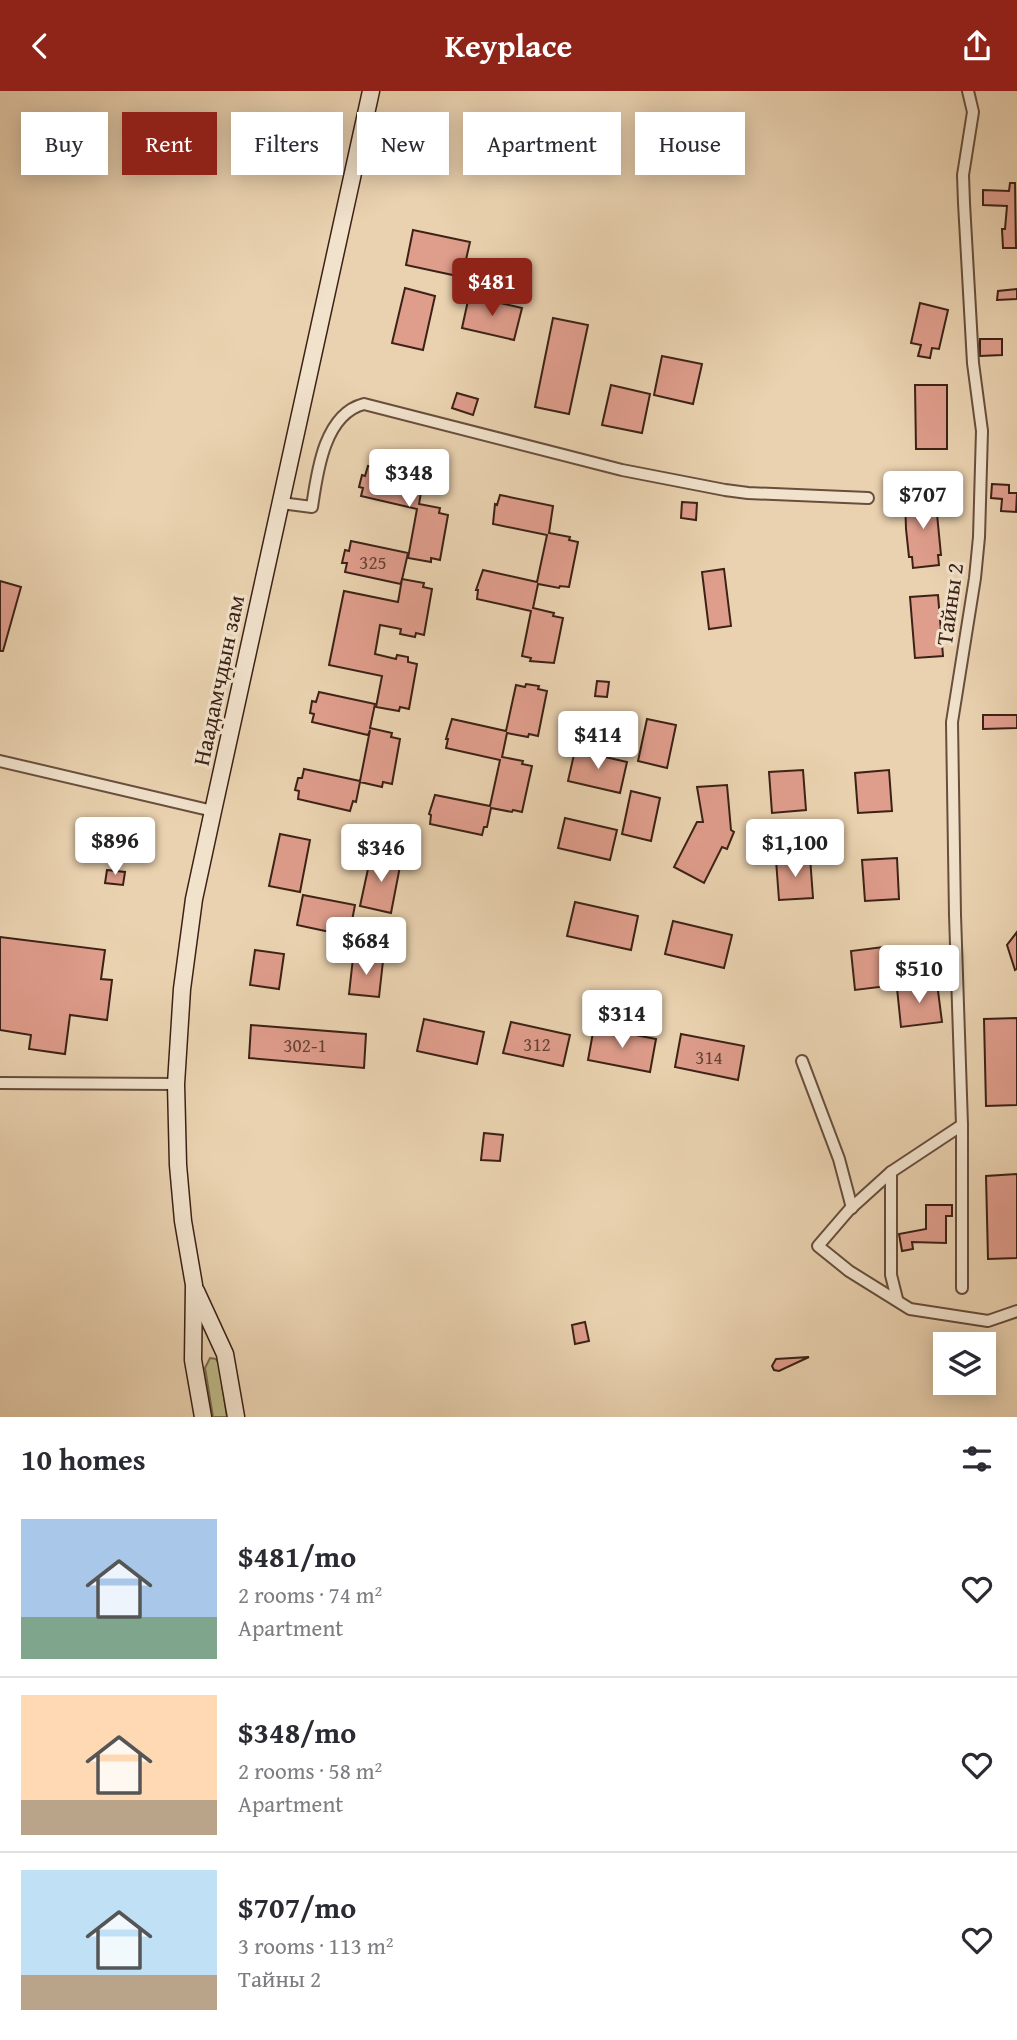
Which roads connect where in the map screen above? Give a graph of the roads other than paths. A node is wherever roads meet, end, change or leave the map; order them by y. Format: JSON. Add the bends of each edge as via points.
{"nodes":[{"id":1,"x":371,"y":91,"type":"edge"},
{"id":2,"x":968,"y":91,"type":"edge"},
{"id":3,"x":979,"y":91,"type":"edge"},
{"id":4,"x":973,"y":112,"type":"junction"},
{"id":5,"x":868,"y":498,"type":"dead end"},
{"id":6,"x":281,"y":503,"type":"junction"},
{"id":7,"x":0,"y":761,"type":"edge"},
{"id":8,"x":213,"y":811,"type":"junction"},
{"id":9,"x":802,"y":1061,"type":"dead end"},
{"id":10,"x":0,"y":1083,"type":"edge"},
{"id":11,"x":176,"y":1084,"type":"junction"},
{"id":12,"x":962,"y":1125,"type":"junction"},
{"id":13,"x":891,"y":1172,"type":"junction"},
{"id":14,"x":852,"y":1208,"type":"junction"},
{"id":15,"x":194,"y":1285,"type":"junction"},
{"id":16,"x":962,"y":1288,"type":"dead end"},
{"id":17,"x":897,"y":1299,"type":"junction"},
{"id":18,"x":1017,"y":1311,"type":"edge"},
{"id":19,"x":203,"y":1417,"type":"edge"},
{"id":20,"x":236,"y":1417,"type":"edge"}],
"edges":[{"from":1,"to":6,"type":"main road","name":"Наадамчдын зам"},
{"from":2,"to":4,"type":"street","name":"Тайны 2"},
{"from":3,"to":4,"type":"street"},
{"from":4,"to":12,"type":"street","name":"Тайны 2","via":[[964,175],[973,363],[982,431],[979,537],[952,744]]},
{"from":5,"to":6,"type":"street","via":[[725,490],[622,470],[364,404],[337,421],[319,463],[312,507]]},
{"from":6,"to":8,"type":"main road","name":"Наадамчдын зам"},
{"from":7,"to":8,"type":"street"},
{"from":8,"to":11,"type":"main road","name":"Наадамчдын зам","via":[[194,899]]},
{"from":9,"to":14,"type":"street"},
{"from":10,"to":11,"type":"street"},
{"from":11,"to":15,"type":"main road","name":"Наадамчдын зам","via":[[183,1221]]},
{"from":12,"to":13,"type":"street"},
{"from":12,"to":16,"type":"street","name":"Тайны 2"},
{"from":13,"to":14,"type":"street"},
{"from":13,"to":17,"type":"street","via":[[891,1275]]},
{"from":14,"to":17,"type":"street","via":[[818,1246]]},
{"from":15,"to":19,"type":"main road","name":"Наадамчдын зам","via":[[193,1360]]},
{"from":15,"to":20,"type":"main road","name":"Наадамчдын зам","via":[[225,1354]]},
{"from":17,"to":18,"type":"street","via":[[910,1309],[988,1321]]}]}
